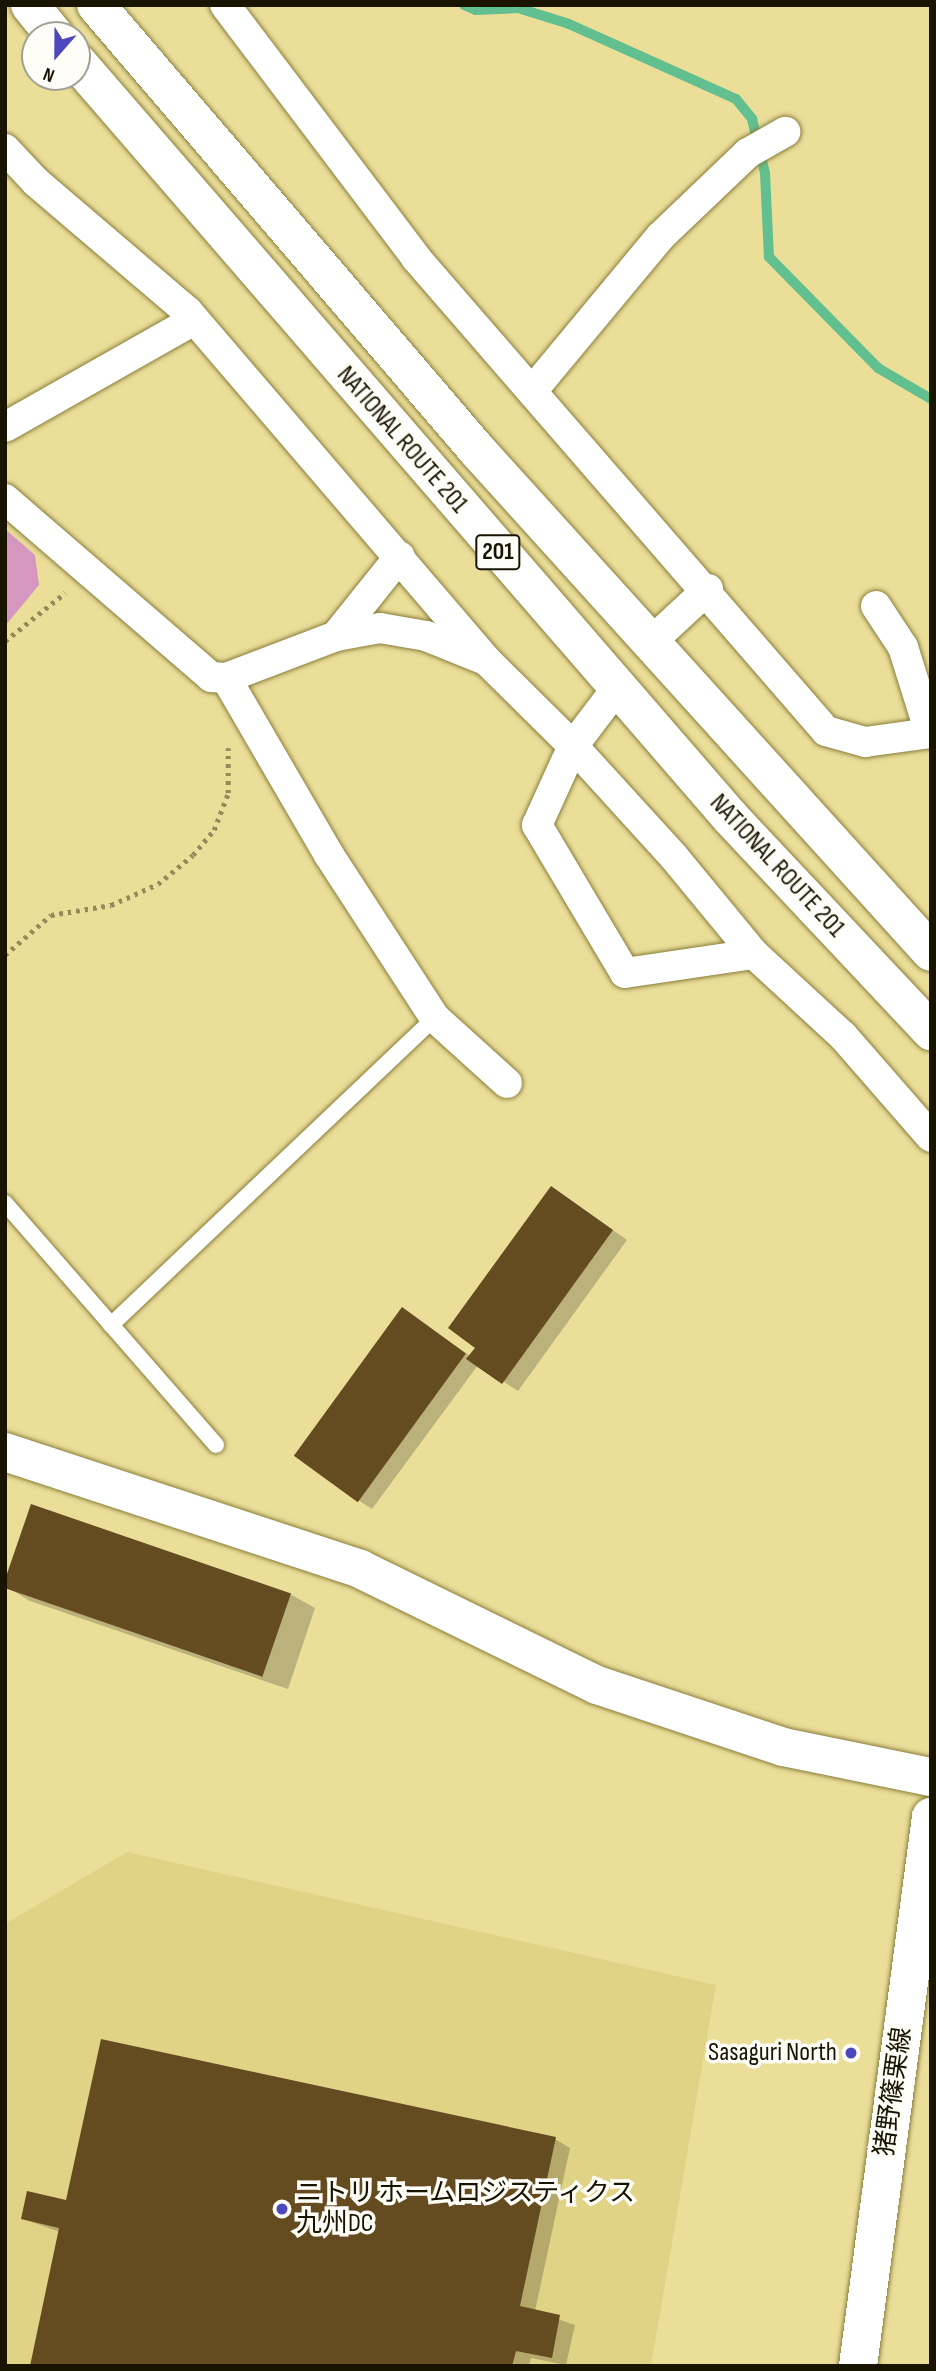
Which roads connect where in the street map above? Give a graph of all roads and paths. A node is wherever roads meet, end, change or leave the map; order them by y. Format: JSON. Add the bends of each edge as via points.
{"nodes":[{"id":1,"x":30,"y":5,"type":"edge"},
{"id":2,"x":96,"y":5,"type":"edge"},
{"id":3,"x":227,"y":6,"type":"edge"},
{"id":4,"x":43,"y":21,"type":"edge"},
{"id":5,"x":91,"y":78,"type":"edge"},
{"id":6,"x":785,"y":132,"type":"dead end"},
{"id":7,"x":5,"y":149,"type":"edge"},
{"id":8,"x":194,"y":320,"type":"junction"},
{"id":9,"x":533,"y":390,"type":"junction"},
{"id":10,"x":5,"y":427,"type":"edge"},
{"id":11,"x":5,"y":499,"type":"edge"},
{"id":12,"x":400,"y":556,"type":"junction"},
{"id":13,"x":90,"y":573,"type":"junction"},
{"id":14,"x":708,"y":589,"type":"junction"},
{"id":15,"x":876,"y":606,"type":"dead end"},
{"id":16,"x":336,"y":636,"type":"junction"},
{"id":17,"x":5,"y":641,"type":"edge"},
{"id":18,"x":652,"y":642,"type":"junction"},
{"id":19,"x":487,"y":661,"type":"junction"},
{"id":20,"x":226,"y":678,"type":"junction"},
{"id":21,"x":617,"y":688,"type":"junction"},
{"id":22,"x":930,"y":733,"type":"edge"},
{"id":23,"x":228,"y":742,"type":"dead end"},
{"id":24,"x":573,"y":746,"type":"junction"},
{"id":25,"x":931,"y":952,"type":"edge"},
{"id":26,"x":754,"y":954,"type":"junction"},
{"id":27,"x":5,"y":955,"type":"edge"},
{"id":28,"x":435,"y":1018,"type":"junction"},
{"id":29,"x":931,"y":1031,"type":"edge"},
{"id":30,"x":507,"y":1083,"type":"dead end"},
{"id":31,"x":931,"y":1137,"type":"edge"},
{"id":32,"x":5,"y":1203,"type":"edge"},
{"id":33,"x":111,"y":1325,"type":"junction"},
{"id":34,"x":216,"y":1445,"type":"dead end"},
{"id":35,"x":5,"y":1452,"type":"edge"},
{"id":36,"x":931,"y":1777,"type":"edge"},
{"id":37,"x":931,"y":1818,"type":"edge"},
{"id":38,"x":858,"y":2366,"type":"edge"}],
"edges":[{"from":1,"to":4,"type":"main road"},
{"from":2,"to":18,"type":"main road","name":"NATIONAL ROUTE 201","number":"201","via":[[476,449]]},
{"from":3,"to":9,"type":"street","via":[[416,258]]},
{"from":5,"to":21,"type":"main road","name":"NATIONAL ROUTE 201","number":"201"},
{"from":6,"to":9,"type":"street","via":[[748,153],[661,236]]},
{"from":7,"to":8,"type":"street","via":[[36,182]]},
{"from":8,"to":10,"type":"street"},
{"from":8,"to":12,"type":"street"},
{"from":9,"to":14,"type":"street"},
{"from":11,"to":13,"type":"street"},
{"from":12,"to":16,"type":"street"},
{"from":12,"to":19,"type":"street"},
{"from":13,"to":17,"type":"path"},
{"from":13,"to":20,"type":"street","via":[[211,677]]},
{"from":14,"to":18,"type":"street"},
{"from":14,"to":22,"type":"street","via":[[826,731],[865,742]]},
{"from":15,"to":22,"type":"street","via":[[903,647]]},
{"from":16,"to":19,"type":"street","via":[[380,628],[426,636]]},
{"from":16,"to":20,"type":"street"},
{"from":18,"to":25,"type":"main road","name":"NATIONAL ROUTE 201","number":"201"},
{"from":19,"to":24,"type":"street"},
{"from":20,"to":28,"type":"street","via":[[329,855]]},
{"from":21,"to":24,"type":"street"},
{"from":21,"to":29,"type":"main road","name":"NATIONAL ROUTE 201","number":"201","via":[[730,817]]},
{"from":23,"to":27,"type":"path","via":[[228,793],[214,830],[193,855],[158,884],[111,905],[51,915]]},
{"from":24,"to":26,"type":"street"},
{"from":24,"to":26,"type":"street","via":[[537,825],[625,973]]},
{"from":26,"to":31,"type":"street","via":[[843,1035]]},
{"from":28,"to":30,"type":"street"},
{"from":28,"to":33,"type":"lane"},
{"from":32,"to":33,"type":"lane"},
{"from":33,"to":34,"type":"lane"},
{"from":35,"to":36,"type":"main road","via":[[359,1569],[597,1685],[783,1747]]},
{"from":37,"to":38,"type":"main road","name":"猪野篠栗線"}]}
